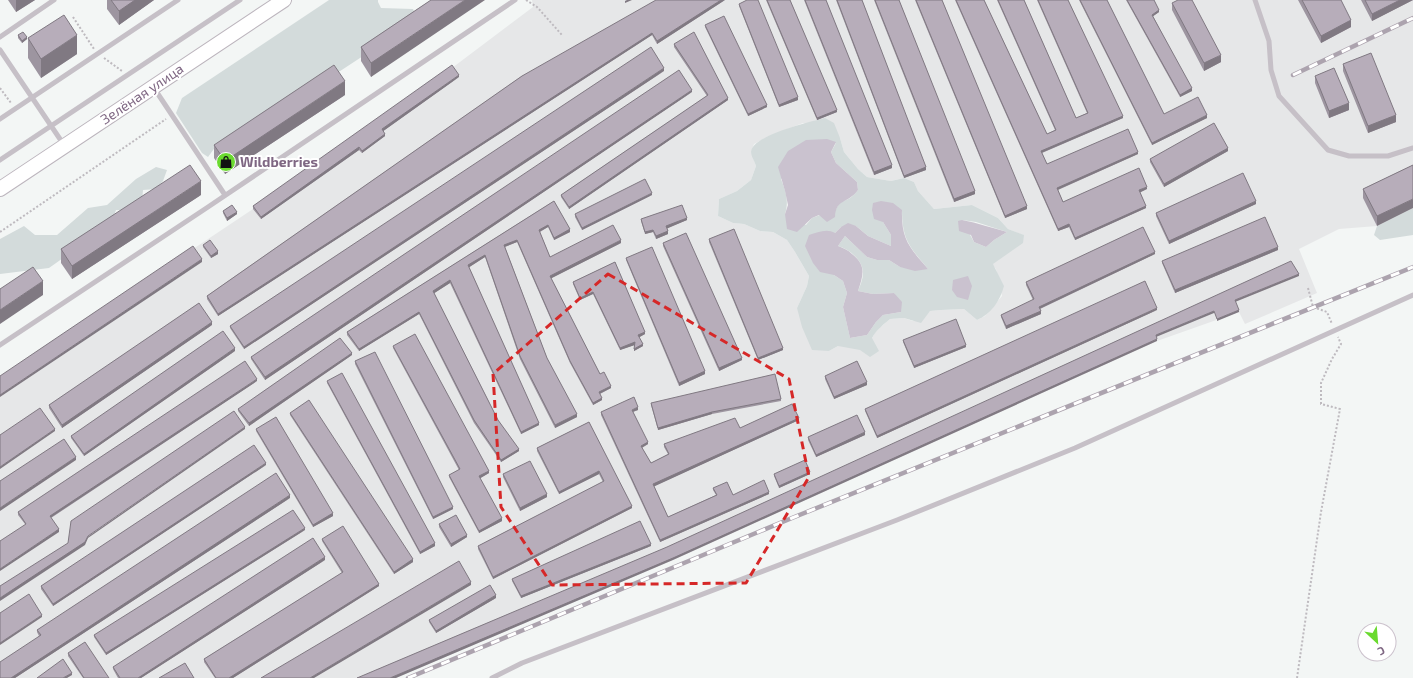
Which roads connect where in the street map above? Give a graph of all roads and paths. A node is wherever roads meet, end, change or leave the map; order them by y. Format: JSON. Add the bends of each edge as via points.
{"nodes":[{"id":1,"x":54,"y":0,"type":"edge"},
{"id":2,"x":178,"y":0,"type":"edge"},
{"id":3,"x":240,"y":0,"type":"edge"},
{"id":4,"x":284,"y":0,"type":"edge"},
{"id":5,"x":515,"y":0,"type":"edge"},
{"id":6,"x":526,"y":0,"type":"edge"},
{"id":7,"x":1255,"y":0,"type":"edge"},
{"id":8,"x":562,"y":35,"type":"dead end"},
{"id":9,"x":0,"y":37,"type":"edge"},
{"id":10,"x":0,"y":50,"type":"edge"},
{"id":11,"x":153,"y":87,"type":"junction"},
{"id":12,"x":0,"y":88,"type":"edge"},
{"id":13,"x":32,"y":97,"type":"junction"},
{"id":14,"x":15,"y":109,"type":"junction"},
{"id":15,"x":172,"y":115,"type":"junction"},
{"id":16,"x":0,"y":119,"type":"edge"},
{"id":17,"x":52,"y":126,"type":"junction"},
{"id":18,"x":65,"y":146,"type":"junction"},
{"id":19,"x":1413,"y":148,"type":"edge"},
{"id":20,"x":0,"y":160,"type":"edge"},
{"id":21,"x":0,"y":189,"type":"edge"},
{"id":22,"x":225,"y":196,"type":"junction"},
{"id":23,"x":0,"y":232,"type":"edge"},
{"id":24,"x":1308,"y":288,"type":"dead end"},
{"id":25,"x":1413,"y":295,"type":"edge"},
{"id":26,"x":1335,"y":329,"type":"junction"},
{"id":27,"x":0,"y":345,"type":"edge"},
{"id":28,"x":492,"y":678,"type":"edge"},
{"id":29,"x":1297,"y":678,"type":"edge"}],
"edges":[{"from":1,"to":9,"type":"lane"},
{"from":2,"to":13,"type":"lane"},
{"from":3,"to":17,"type":"lane"},
{"from":4,"to":11,"type":"main road","name":"Зелёная улица"},
{"from":5,"to":22,"type":"lane"},
{"from":6,"to":8,"type":"path","via":[[537,7]]},
{"from":7,"to":19,"type":"lane","via":[[1269,41],[1271,70],[1279,96],[1328,150],[1349,156],[1388,156]]},
{"from":10,"to":13,"type":"lane"},
{"from":11,"to":15,"type":"lane"},
{"from":11,"to":18,"type":"main road","name":"Зелёная улица"},
{"from":12,"to":14,"type":"path"},
{"from":13,"to":14,"type":"lane"},
{"from":13,"to":17,"type":"lane"},
{"from":14,"to":16,"type":"lane"},
{"from":15,"to":22,"type":"lane"},
{"from":15,"to":23,"type":"path"},
{"from":17,"to":18,"type":"lane"},
{"from":17,"to":20,"type":"lane"},
{"from":18,"to":21,"type":"main road","name":"Зелёная улица"},
{"from":22,"to":27,"type":"lane"},
{"from":24,"to":26,"type":"path","via":[[1313,307],[1327,312]]},
{"from":25,"to":26,"type":"lane"},
{"from":26,"to":28,"type":"lane","via":[[1075,448],[522,663]]},
{"from":26,"to":29,"type":"path","via":[[1341,344],[1321,384],[1321,404],[1340,409],[1321,512]]}]}
